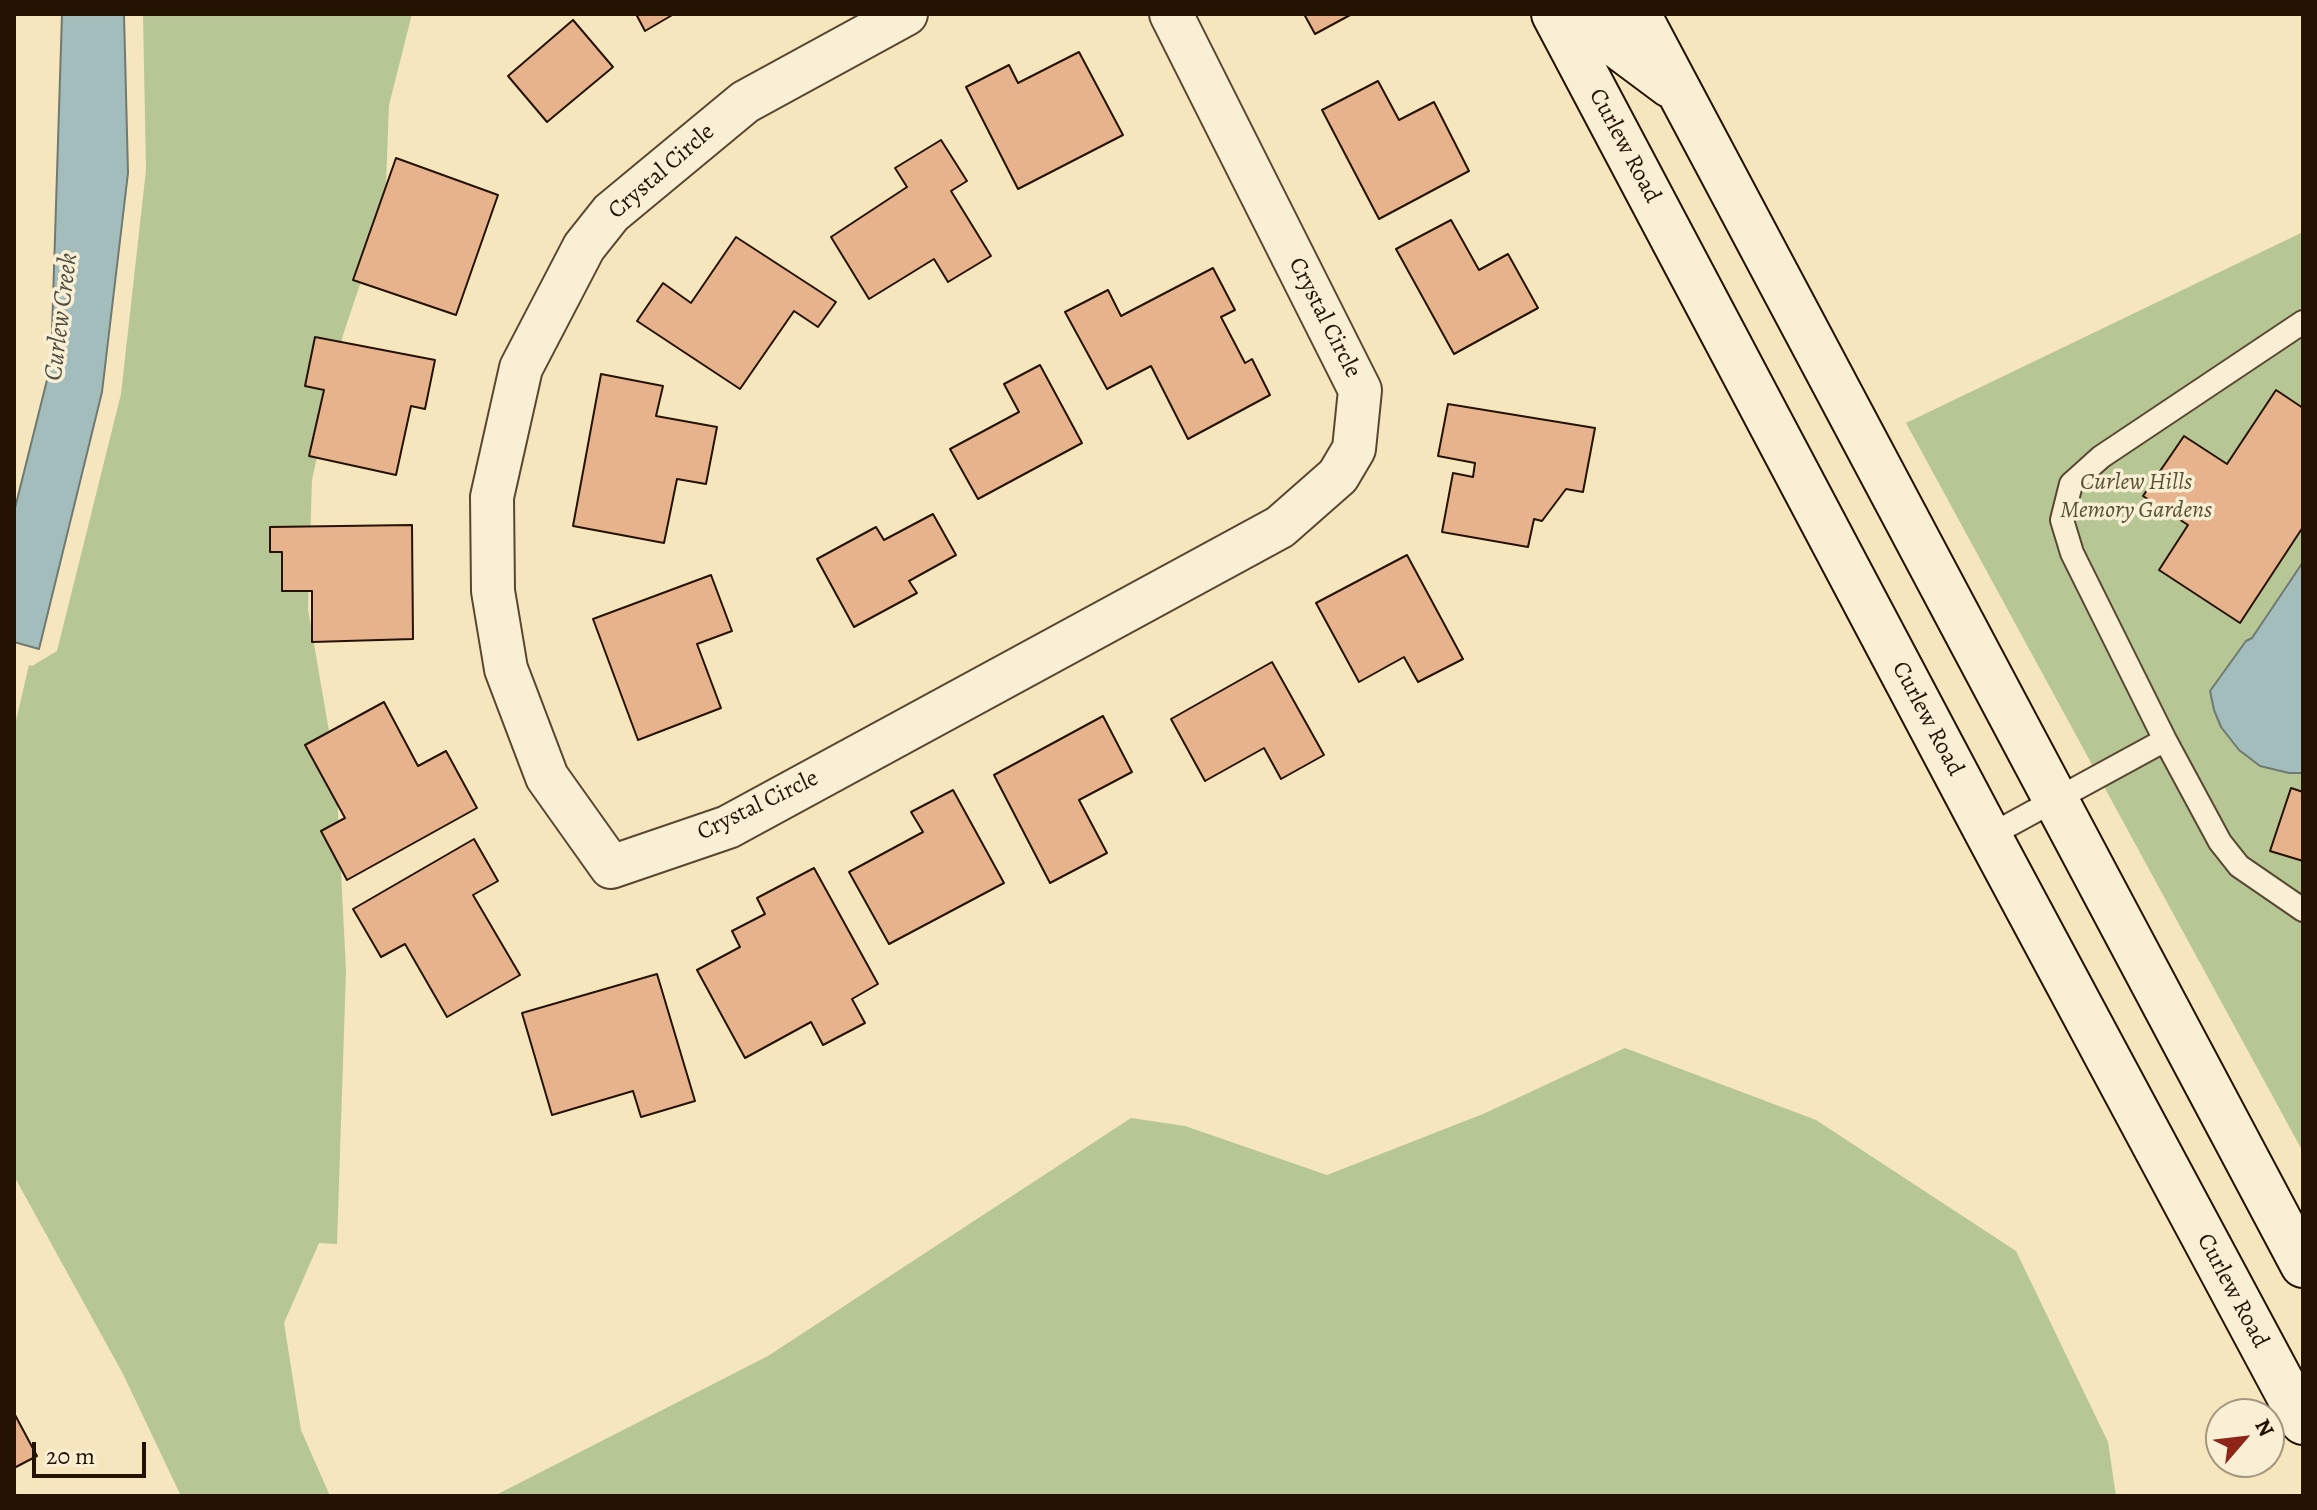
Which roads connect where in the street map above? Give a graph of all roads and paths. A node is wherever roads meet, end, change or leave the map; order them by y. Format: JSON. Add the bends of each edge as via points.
{"nodes":[{"id":1,"x":906,"y":14,"type":"edge"},
{"id":2,"x":1171,"y":14,"type":"edge"},
{"id":3,"x":1554,"y":14,"type":"edge"},
{"id":4,"x":1601,"y":14,"type":"edge"},
{"id":5,"x":1638,"y":14,"type":"edge"},
{"id":6,"x":1679,"y":91,"type":"junction"},
{"id":7,"x":2303,"y":322,"type":"edge"},
{"id":8,"x":2165,"y":740,"type":"junction"},
{"id":9,"x":2055,"y":800,"type":"junction"},
{"id":10,"x":1989,"y":836,"type":"junction"},
{"id":11,"x":2303,"y":910,"type":"edge"},
{"id":12,"x":2303,"y":1265,"type":"edge"},
{"id":13,"x":2303,"y":1422,"type":"edge"}],
"edges":[{"from":1,"to":2,"type":"street","name":"Crystal Circle","via":[[745,102],[611,213],[584,247],[521,368],[492,497],[493,591],[506,669],[547,777],[611,867],[728,827],[1280,527],[1338,476],[1354,449],[1360,390]]},
{"from":3,"to":10,"type":"main road","name":"Curlew Road"},
{"from":4,"to":6,"type":"main road","via":[[1619,47]]},
{"from":5,"to":6,"type":"main road"},
{"from":6,"to":9,"type":"main road"},
{"from":7,"to":8,"type":"lane","via":[[2101,457],[2071,484],[2062,520],[2072,553]]},
{"from":8,"to":9,"type":"lane"},
{"from":8,"to":11,"type":"lane","via":[[2220,842],[2239,866]]},
{"from":9,"to":10,"type":"lane"},
{"from":9,"to":12,"type":"main road"},
{"from":10,"to":13,"type":"main road","name":"Curlew Road"}]}
